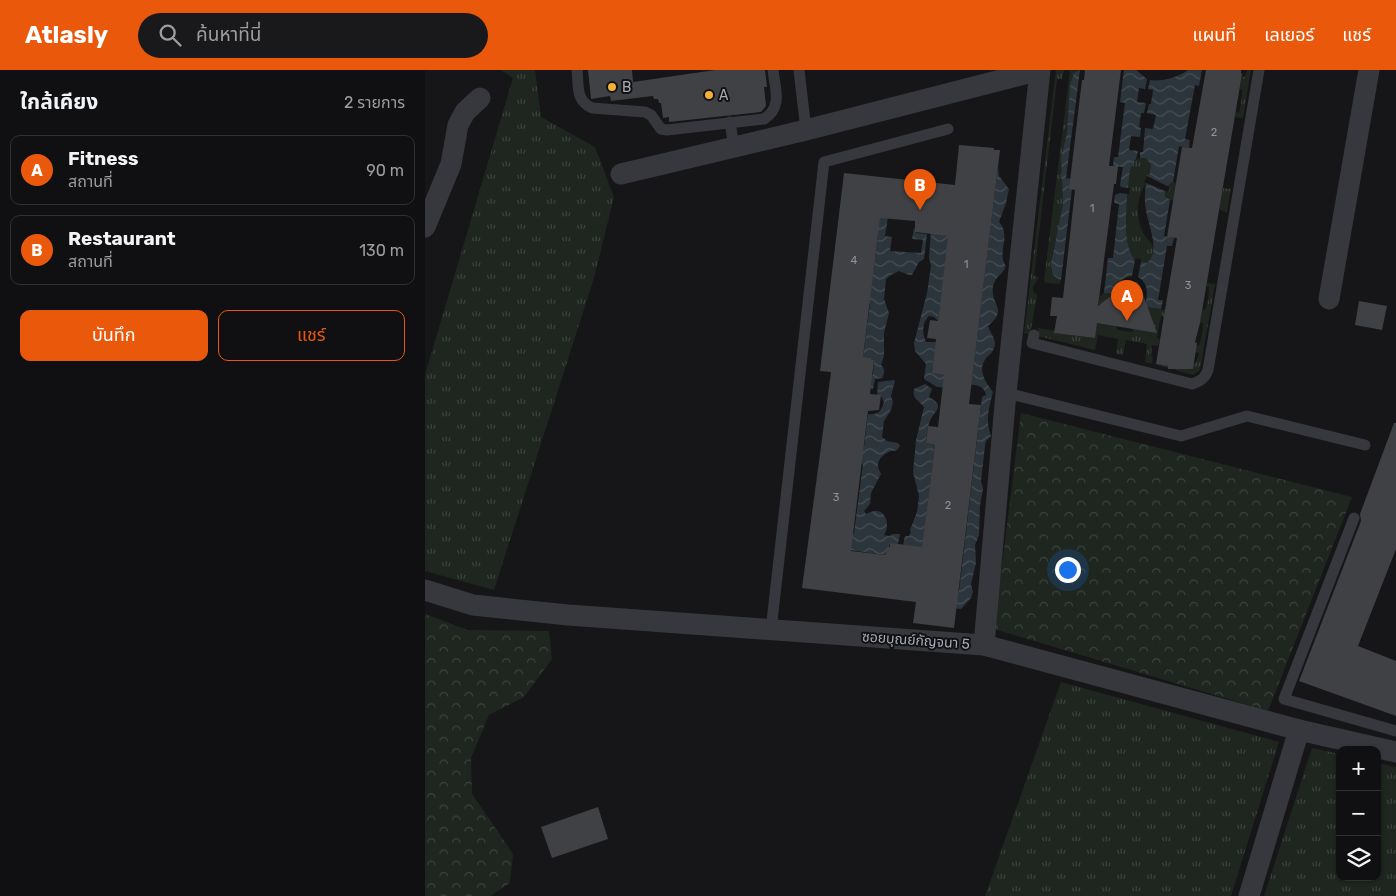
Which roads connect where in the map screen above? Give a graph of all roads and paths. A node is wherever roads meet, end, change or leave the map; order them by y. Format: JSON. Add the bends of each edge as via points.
{"nodes":[{"id":1,"x":577,"y":70,"type":"edge"},
{"id":2,"x":773,"y":70,"type":"edge"},
{"id":3,"x":799,"y":70,"type":"edge"},
{"id":4,"x":1259,"y":70,"type":"edge"},
{"id":5,"x":1369,"y":70,"type":"edge"},
{"id":6,"x":480,"y":98,"type":"dead end"},
{"id":7,"x":730,"y":122,"type":"junction"},
{"id":8,"x":948,"y":129,"type":"dead end"},
{"id":9,"x":806,"y":130,"type":"junction"},
{"id":10,"x":734,"y":148,"type":"junction"},
{"id":11,"x":621,"y":174,"type":"dead end"},
{"id":12,"x":425,"y":227,"type":"edge"},
{"id":13,"x":1329,"y":299,"type":"dead end"},
{"id":14,"x":1026,"y":339,"type":"junction"},
{"id":15,"x":1006,"y":393,"type":"junction"},
{"id":16,"x":1365,"y":445,"type":"dead end"},
{"id":17,"x":1355,"y":518,"type":"dead end"},
{"id":18,"x":425,"y":590,"type":"edge"},
{"id":19,"x":771,"y":630,"type":"junction"},
{"id":20,"x":983,"y":645,"type":"junction"},
{"id":21,"x":1299,"y":730,"type":"junction"},
{"id":22,"x":1396,"y":731,"type":"edge"},
{"id":23,"x":1396,"y":752,"type":"edge"},
{"id":24,"x":1249,"y":896,"type":"edge"}],
"edges":[{"from":1,"to":7,"type":"lane","via":[[580,99],[592,108],[645,112],[661,129],[667,130]]},
{"from":2,"to":7,"type":"lane","via":[[777,104],[773,113],[764,119]]},
{"from":3,"to":9,"type":"lane"},
{"from":4,"to":14,"type":"lane","via":[[1206,377],[1192,384]]},
{"from":5,"to":13,"type":"street"},
{"from":6,"to":12,"type":"street","via":[[465,112],[458,125],[451,164]]},
{"from":7,"to":10,"type":"lane"},
{"from":8,"to":19,"type":"lane","via":[[824,162]]},
{"from":9,"to":10,"type":"street"},
{"from":9,"to":14,"type":"street","via":[[1040,70]]},
{"from":10,"to":11,"type":"street"},
{"from":14,"to":15,"type":"street"},
{"from":15,"to":16,"type":"lane","via":[[1181,436],[1247,416]]},
{"from":15,"to":20,"type":"street"},
{"from":17,"to":22,"type":"lane","via":[[1285,699]]},
{"from":18,"to":19,"type":"street","name":"ซอยบุณย์กัญจนา 5","via":[[473,605]]},
{"from":19,"to":20,"type":"street","name":"ซอยบุณย์กัญจนา 5"},
{"from":20,"to":21,"type":"street","name":"ซอยบุณย์กัญจนา 5"},
{"from":21,"to":23,"type":"street","name":"ซอยบุณย์กัญจนา 5"},
{"from":21,"to":24,"type":"street"}]}
